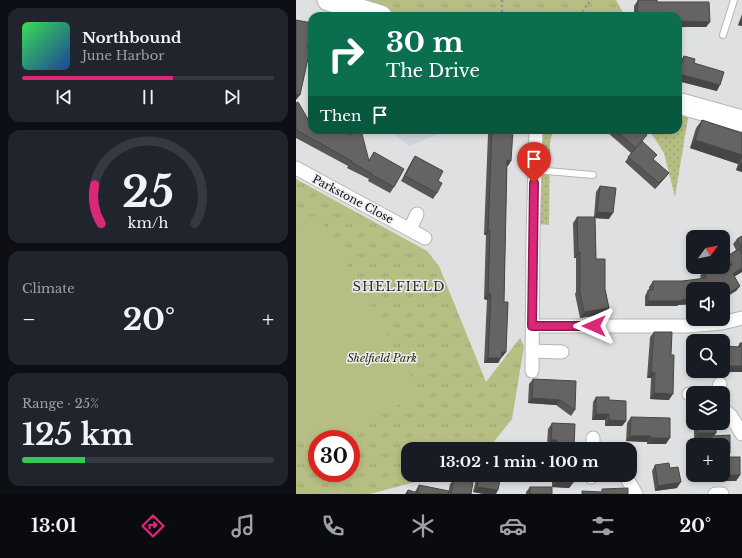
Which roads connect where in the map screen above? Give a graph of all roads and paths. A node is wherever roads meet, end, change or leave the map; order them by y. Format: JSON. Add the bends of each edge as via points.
{"nodes":[{"id":1,"x":328,"y":0,"type":"edge"},
{"id":2,"x":502,"y":0,"type":"edge"},
{"id":3,"x":590,"y":0,"type":"edge"},
{"id":4,"x":734,"y":0,"type":"edge"},
{"id":5,"x":367,"y":12,"type":"edge"},
{"id":6,"x":502,"y":12,"type":"edge"},
{"id":7,"x":582,"y":12,"type":"edge"},
{"id":8,"x":723,"y":35,"type":"dead end"},
{"id":9,"x":682,"y":104,"type":"edge"},
{"id":10,"x":742,"y":121,"type":"edge"},
{"id":11,"x":536,"y":134,"type":"edge"},
{"id":12,"x":296,"y":168,"type":"edge"},
{"id":13,"x":535,"y":170,"type":"junction"},
{"id":14,"x":593,"y":175,"type":"dead end"},
{"id":15,"x":417,"y":214,"type":"dead end"},
{"id":16,"x":410,"y":229,"type":"junction"},
{"id":17,"x":425,"y":238,"type":"dead end"},
{"id":18,"x":742,"y":318,"type":"edge"},
{"id":19,"x":532,"y":326,"type":"junction"},
{"id":20,"x":532,"y":350,"type":"junction"},
{"id":21,"x":562,"y":352,"type":"dead end"},
{"id":22,"x":532,"y":372,"type":"dead end"},
{"id":23,"x":730,"y":415,"type":"edge"},
{"id":24,"x":742,"y":434,"type":"edge"},
{"id":25,"x":628,"y":482,"type":"edge"},
{"id":26,"x":636,"y":494,"type":"edge"},
{"id":27,"x":715,"y":494,"type":"edge"},
{"id":28,"x":722,"y":494,"type":"edge"}],
"edges":[{"from":1,"to":5,"type":"highway"},
{"from":2,"to":6,"type":"path"},
{"from":3,"to":7,"type":"path"},
{"from":4,"to":8,"type":"lane"},
{"from":9,"to":10,"type":"highway"},
{"from":11,"to":13,"type":"street"},
{"from":12,"to":16,"type":"street","name":"Parkstone Close"},
{"from":13,"to":14,"type":"lane"},
{"from":13,"to":19,"type":"street"},
{"from":15,"to":16,"type":"street"},
{"from":16,"to":17,"type":"street","name":"Parkstone Close"},
{"from":18,"to":19,"type":"street","via":[[722,323],[687,326]]},
{"from":19,"to":20,"type":"street"},
{"from":20,"to":21,"type":"street"},
{"from":20,"to":22,"type":"street"},
{"from":23,"to":24,"type":"street"},
{"from":25,"to":26,"type":"street"},
{"from":27,"to":28,"type":"street"}]}
